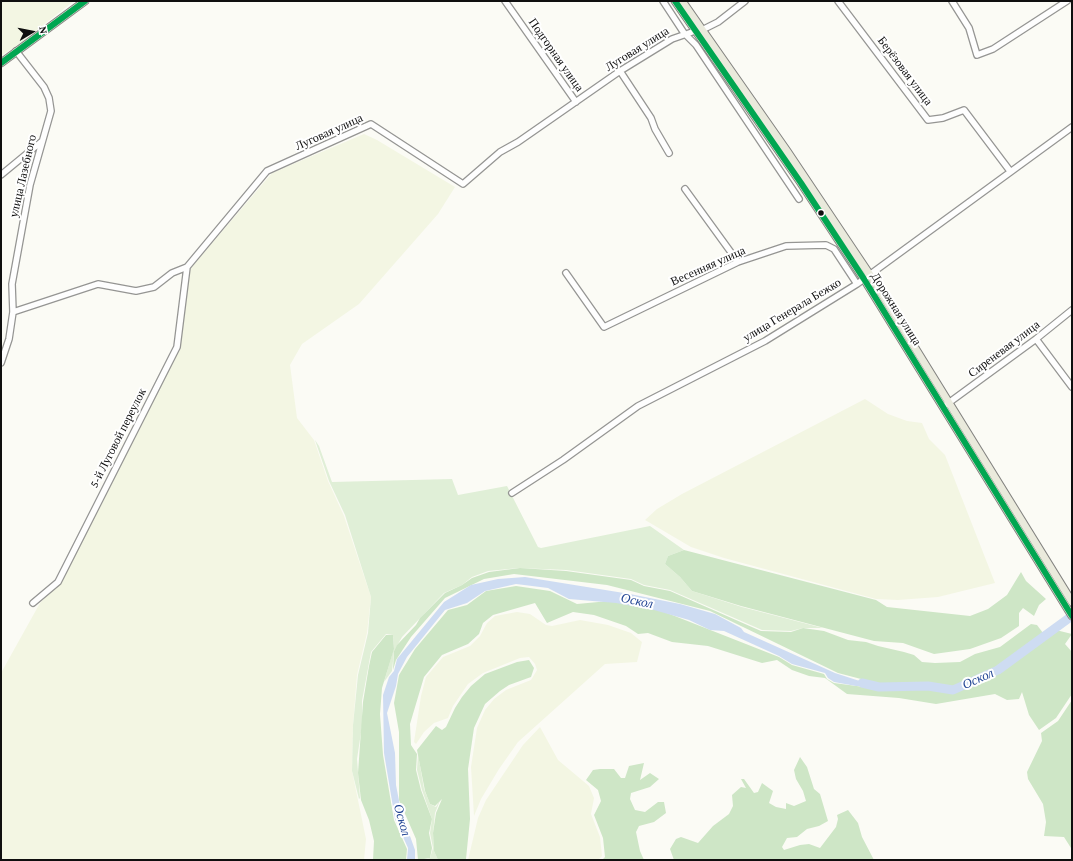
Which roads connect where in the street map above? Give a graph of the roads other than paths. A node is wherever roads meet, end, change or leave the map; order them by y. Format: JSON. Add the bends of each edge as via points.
{"nodes":[{"id":1,"x":78,"y":1,"type":"edge"},
{"id":2,"x":85,"y":1,"type":"edge"},
{"id":3,"x":504,"y":1,"type":"edge"},
{"id":4,"x":663,"y":1,"type":"edge"},
{"id":5,"x":675,"y":1,"type":"edge"},
{"id":6,"x":682,"y":1,"type":"edge"},
{"id":7,"x":746,"y":1,"type":"edge"},
{"id":8,"x":838,"y":1,"type":"edge"},
{"id":9,"x":952,"y":1,"type":"edge"},
{"id":10,"x":1067,"y":1,"type":"edge"},
{"id":11,"x":699,"y":31,"type":"junction"},
{"id":12,"x":684,"y":33,"type":"junction"},
{"id":13,"x":16,"y":52,"type":"junction"},
{"id":14,"x":1,"y":63,"type":"edge"},
{"id":15,"x":620,"y":71,"type":"junction"},
{"id":16,"x":576,"y":102,"type":"junction"},
{"id":17,"x":1072,"y":127,"type":"edge"},
{"id":18,"x":41,"y":142,"type":"junction"},
{"id":19,"x":669,"y":153,"type":"dead end"},
{"id":20,"x":1010,"y":171,"type":"junction"},
{"id":21,"x":1,"y":175,"type":"edge"},
{"id":22,"x":684,"y":188,"type":"dead end"},
{"id":23,"x":799,"y":199,"type":"dead end"},
{"id":24,"x":738,"y":262,"type":"junction"},
{"id":25,"x":187,"y":267,"type":"junction"},
{"id":26,"x":566,"y":273,"type":"dead end"},
{"id":27,"x":867,"y":277,"type":"junction"},
{"id":28,"x":857,"y":284,"type":"junction"},
{"id":29,"x":1072,"y":310,"type":"edge"},
{"id":30,"x":13,"y":312,"type":"junction"},
{"id":31,"x":1036,"y":339,"type":"junction"},
{"id":32,"x":1,"y":363,"type":"edge"},
{"id":33,"x":1072,"y":387,"type":"edge"},
{"id":34,"x":946,"y":405,"type":"junction"},
{"id":35,"x":512,"y":493,"type":"dead end"},
{"id":36,"x":1058,"y":587,"type":"junction"},
{"id":37,"x":1072,"y":602,"type":"edge"},
{"id":38,"x":33,"y":603,"type":"dead end"},
{"id":39,"x":1072,"y":616,"type":"edge"}],
"edges":[{"from":1,"to":13,"type":"main road"},
{"from":2,"to":13,"type":"main road"},
{"from":3,"to":16,"type":"street","name":"Подгорная улица"},
{"from":4,"to":12,"type":"street"},
{"from":5,"to":11,"type":"main road","name":"Дорожная улица"},
{"from":6,"to":11,"type":"main road","name":"Дорожная улица"},
{"from":7,"to":11,"type":"street","via":[[718,22]]},
{"from":8,"to":20,"type":"street","name":"Берёзовая улица","via":[[928,120],[943,118],[964,110]]},
{"from":9,"to":10,"type":"street","via":[[969,28],[977,55],[993,49]]},
{"from":11,"to":12,"type":"street","name":"Луговая улица"},
{"from":11,"to":27,"type":"main road","name":"Дорожная улица","via":[[800,183]]},
{"from":12,"to":15,"type":"street","name":"Луговая улица"},
{"from":12,"to":23,"type":"street","via":[[696,45]]},
{"from":13,"to":14,"type":"main road"},
{"from":13,"to":18,"type":"street","name":"улица Лазебного","via":[[44,87],[49,98],[51,111]]},
{"from":15,"to":16,"type":"street","name":"Луговая улица"},
{"from":15,"to":19,"type":"street","via":[[651,118]]},
{"from":16,"to":25,"type":"street","name":"Луговая улица","via":[[500,152],[463,184],[371,124],[267,171]]},
{"from":17,"to":20,"type":"street","name":"улица Генерала Бежко"},
{"from":18,"to":21,"type":"street"},
{"from":18,"to":30,"type":"street","name":"улица Лазебного","via":[[15,264],[12,284]]},
{"from":20,"to":27,"type":"street","name":"улица Генерала Бежко"},
{"from":22,"to":24,"type":"street"},
{"from":24,"to":26,"type":"street","name":"Весенняя улица","via":[[604,327]]},
{"from":24,"to":28,"type":"street","name":"Весенняя улица","via":[[786,246],[826,245],[834,249]]},
{"from":25,"to":30,"type":"street","name":"Луговая улица","via":[[172,273],[154,287],[136,291],[98,284]]},
{"from":25,"to":38,"type":"street","name":"5-й Луговой переулок","via":[[177,347],[58,582]]},
{"from":27,"to":28,"type":"street","name":"улица Генерала Бежко"},
{"from":27,"to":34,"type":"main road","name":"Дорожная улица"},
{"from":28,"to":35,"type":"street","name":"улица Генерала Бежко","via":[[765,341],[638,406]]},
{"from":29,"to":31,"type":"street","name":"Сиреневая улица"},
{"from":30,"to":32,"type":"street","name":"улица Лазебного","via":[[9,339]]},
{"from":31,"to":33,"type":"street"},
{"from":31,"to":34,"type":"street","name":"Сиреневая улица"},
{"from":34,"to":36,"type":"main road","name":"Дорожная улица"},
{"from":36,"to":37,"type":"main road","name":"Дорожная улица"},
{"from":36,"to":39,"type":"main road","name":"Дорожная улица"}]}
